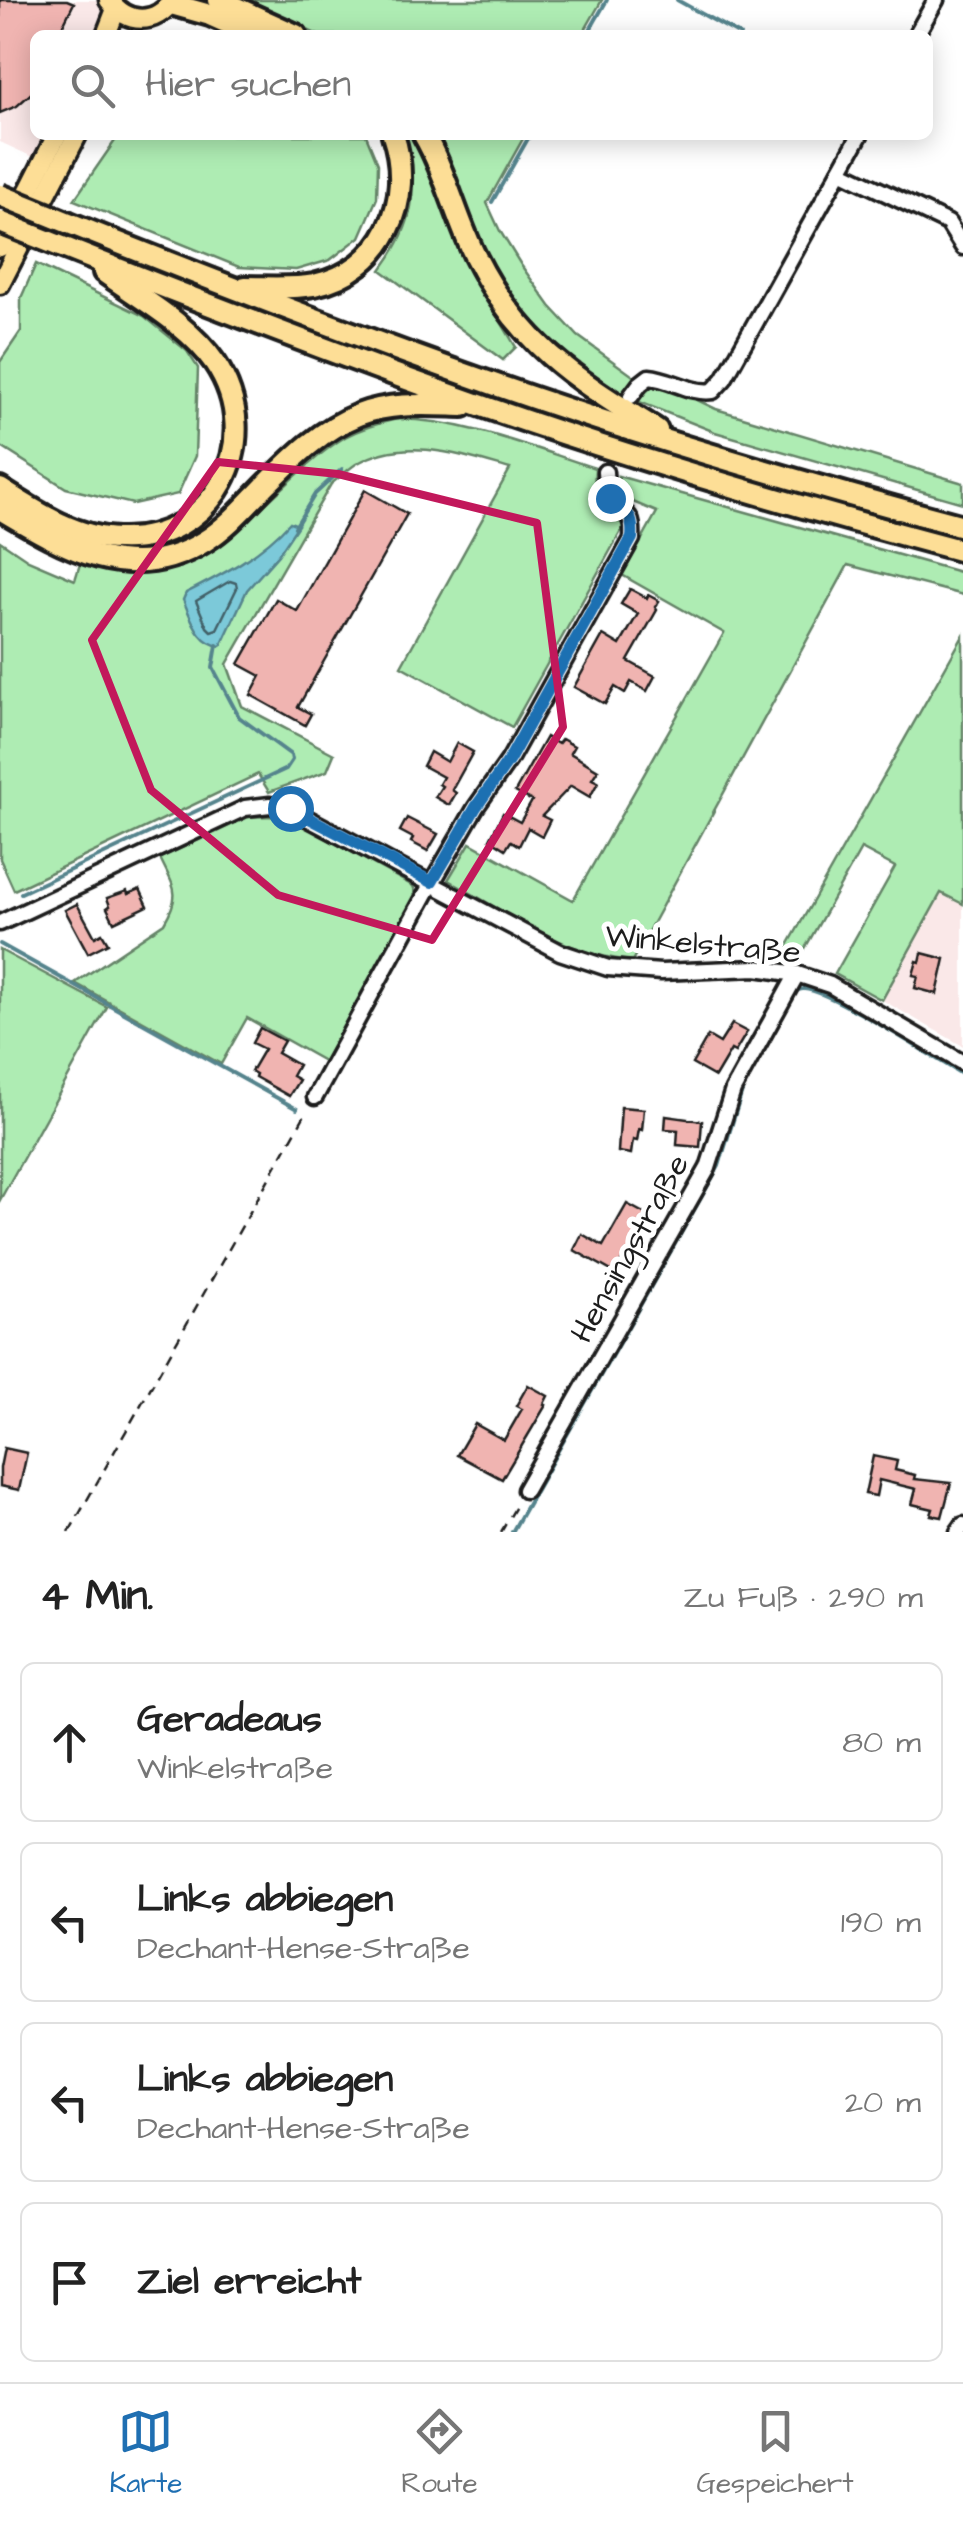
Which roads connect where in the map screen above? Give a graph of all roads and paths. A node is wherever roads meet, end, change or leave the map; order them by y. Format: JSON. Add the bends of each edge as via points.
{"nodes":[{"id":1,"x":219,"y":0,"type":"edge"},
{"id":2,"x":936,"y":0,"type":"edge"},
{"id":3,"x":172,"y":2,"type":"edge"},
{"id":4,"x":113,"y":4,"type":"edge"},
{"id":5,"x":131,"y":27,"type":"edge"},
{"id":6,"x":107,"y":30,"type":"edge"},
{"id":7,"x":244,"y":30,"type":"edge"},
{"id":8,"x":285,"y":30,"type":"edge"},
{"id":9,"x":919,"y":30,"type":"edge"},
{"id":10,"x":54,"y":140,"type":"edge"},
{"id":11,"x":74,"y":140,"type":"edge"},
{"id":12,"x":395,"y":140,"type":"edge"},
{"id":13,"x":426,"y":140,"type":"edge"},
{"id":14,"x":857,"y":140,"type":"edge"},
{"id":15,"x":840,"y":171,"type":"junction"},
{"id":16,"x":0,"y":195,"type":"edge"},
{"id":17,"x":0,"y":222,"type":"edge"},
{"id":18,"x":0,"y":247,"type":"edge"},
{"id":19,"x":963,"y":247,"type":"edge"},
{"id":20,"x":69,"y":250,"type":"junction"},
{"id":21,"x":0,"y":284,"type":"edge"},
{"id":22,"x":228,"y":286,"type":"junction"},
{"id":23,"x":631,"y":396,"type":"dead end"},
{"id":24,"x":486,"y":407,"type":"junction"},
{"id":25,"x":684,"y":446,"type":"junction"},
{"id":26,"x":606,"y":472,"type":"dead end"},
{"id":27,"x":0,"y":489,"type":"edge"},
{"id":28,"x":0,"y":509,"type":"edge"},
{"id":29,"x":963,"y":526,"type":"edge"},
{"id":30,"x":963,"y":551,"type":"edge"},
{"id":31,"x":432,"y":882,"type":"junction"},
{"id":32,"x":0,"y":923,"type":"edge"},
{"id":33,"x":797,"y":974,"type":"junction"},
{"id":34,"x":963,"y":1062,"type":"edge"},
{"id":35,"x":315,"y":1097,"type":"joint"},
{"id":36,"x":525,"y":1490,"type":"joint"},
{"id":37,"x":963,"y":1525,"type":"edge"},
{"id":38,"x":69,"y":1532,"type":"edge"},
{"id":39,"x":501,"y":1532,"type":"edge"},
{"id":40,"x":958,"y":1532,"type":"edge"}],
"edges":[{"from":1,"to":8,"type":"highway"},
{"from":2,"to":9,"type":"street"},
{"from":3,"to":5,"type":"main road"},
{"from":3,"to":7,"type":"highway"},
{"from":4,"to":5,"type":"main road"},
{"from":4,"to":6,"type":"main road"},
{"from":10,"to":18,"type":"main road"},
{"from":11,"to":21,"type":"main road"},
{"from":12,"to":22,"type":"highway","via":[[400,200],[392,224],[364,262],[316,284]]},
{"from":13,"to":25,"type":"highway","via":[[474,254],[523,330],[592,390]]},
{"from":14,"to":15,"type":"street"},
{"from":15,"to":19,"type":"street","via":[[948,223]]},
{"from":15,"to":23,"type":"street","via":[[713,391],[649,377]]},
{"from":16,"to":22,"type":"highway","bridge":true},
{"from":17,"to":20,"type":"highway","bridge":true},
{"from":20,"to":24,"type":"highway"},
{"from":20,"to":27,"type":"highway","via":[[183,329],[215,364],[233,402],[231,462],[194,516],[136,538],[70,528]]},
{"from":22,"to":25,"type":"highway"},
{"from":24,"to":28,"type":"highway","via":[[397,406],[338,424],[214,534],[157,560],[91,556]]},
{"from":24,"to":30,"type":"highway"},
{"from":25,"to":29,"type":"highway"},
{"from":26,"to":31,"type":"street","via":[[610,498],[630,515],[632,538],[509,760]]},
{"from":31,"to":32,"type":"street","name":"Winkelstraße","via":[[290,808],[270,805],[245,808]]},
{"from":31,"to":33,"type":"street","name":"Winkelstraße","via":[[560,952],[608,968]]},
{"from":31,"to":35,"type":"street"},
{"from":33,"to":34,"type":"street","name":"Winkelstraße","via":[[830,985]]},
{"from":33,"to":36,"type":"street","name":"Hensingstraße","via":[[733,1090],[708,1168]]},
{"from":35,"to":38,"type":"path"},
{"from":36,"to":39,"type":"path"},
{"from":37,"to":40,"type":"street"}]}
